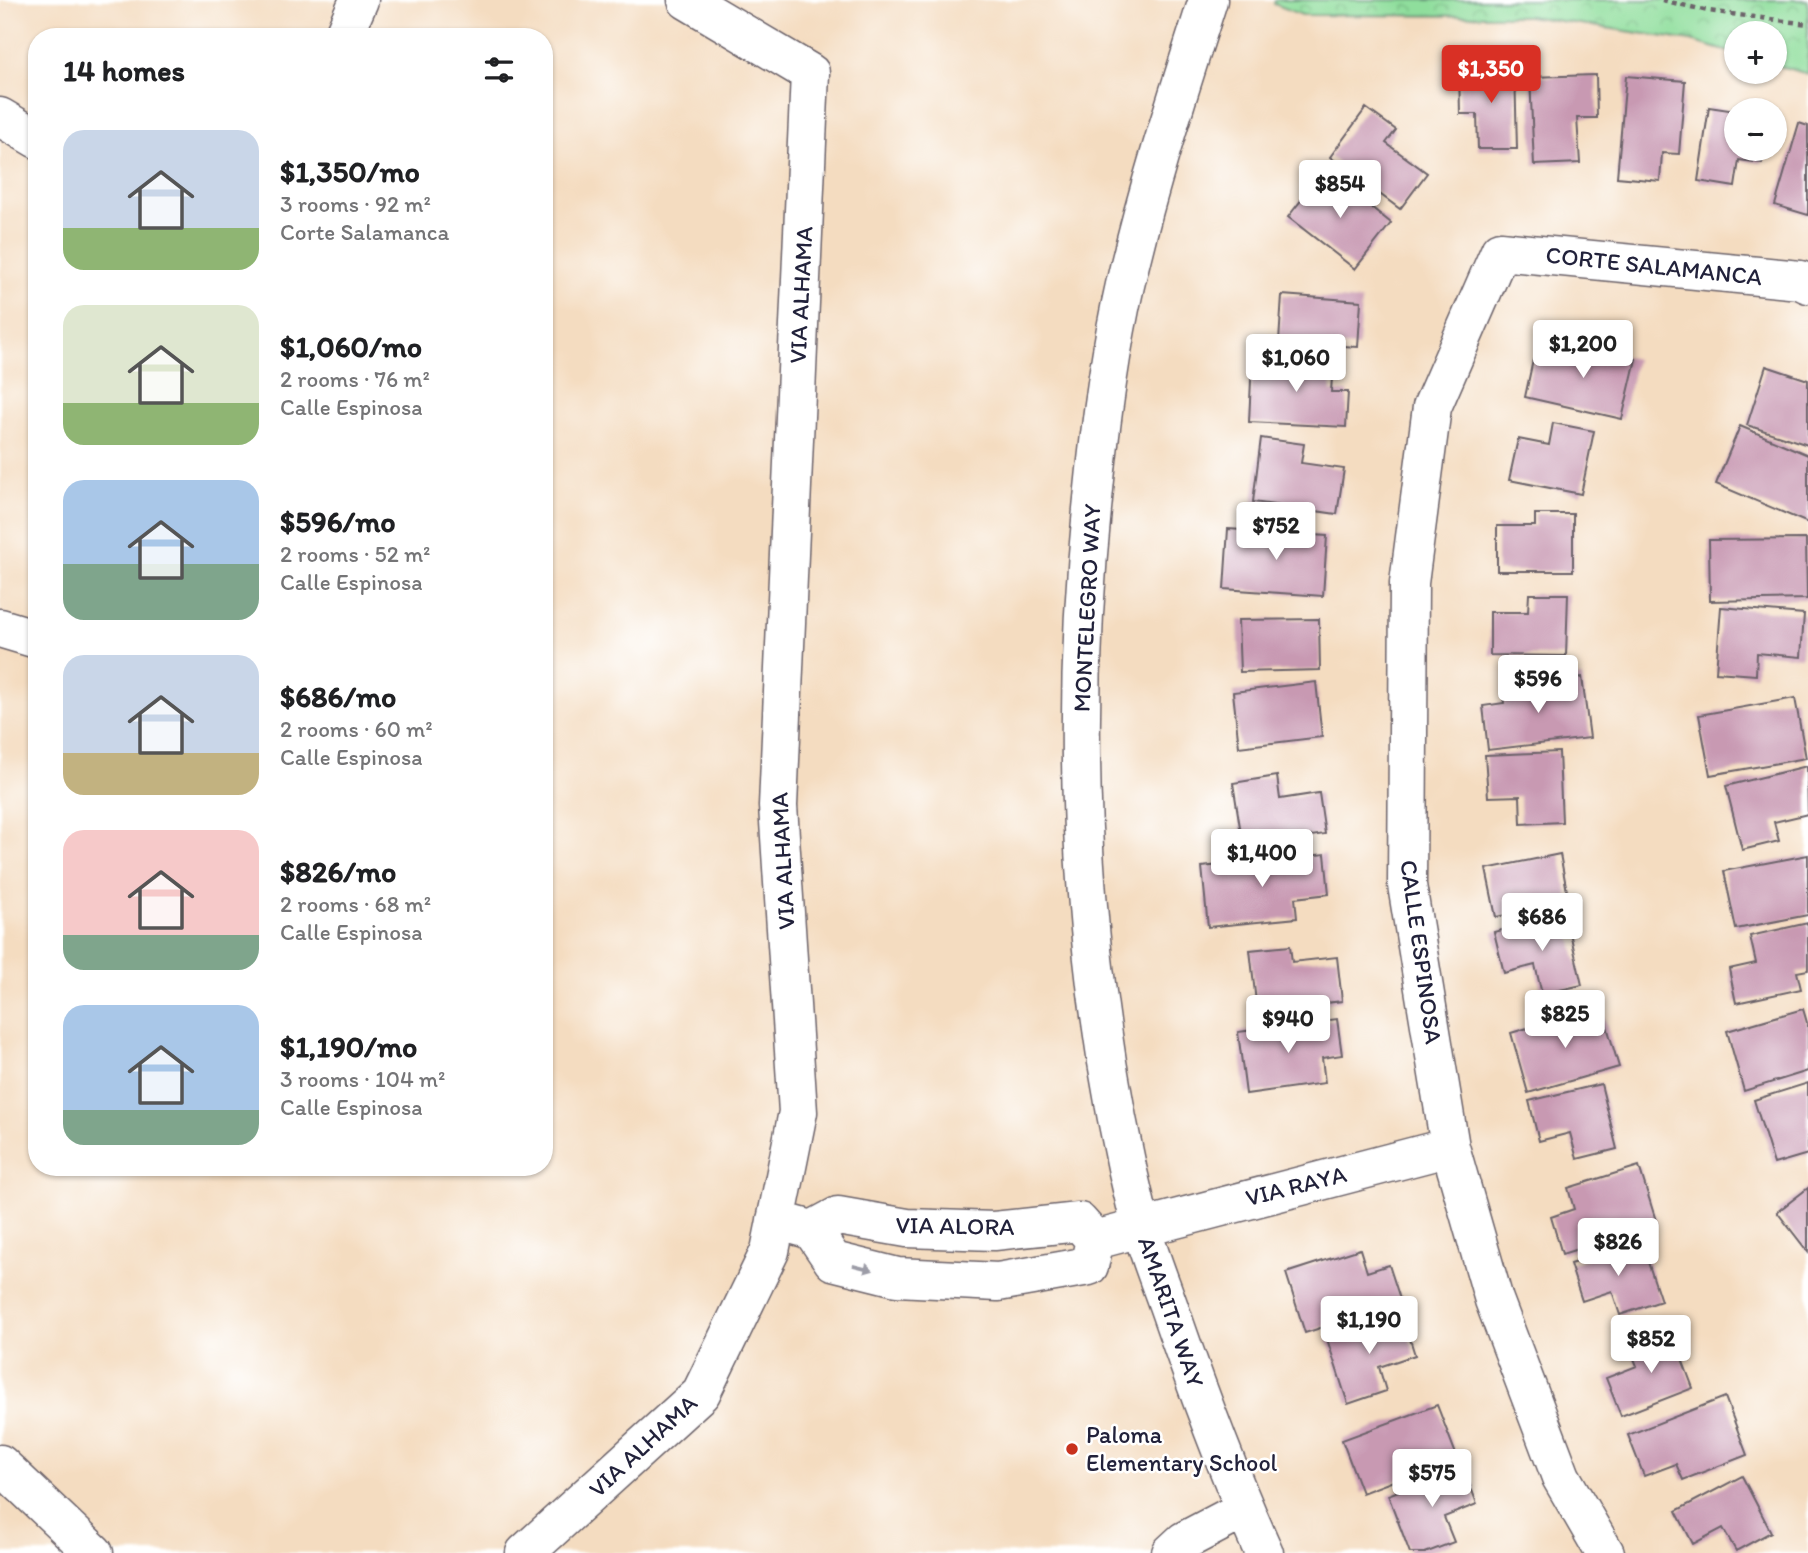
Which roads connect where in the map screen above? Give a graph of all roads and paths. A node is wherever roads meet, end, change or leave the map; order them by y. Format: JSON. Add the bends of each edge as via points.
{"nodes":[{"id":1,"x":359,"y":0,"type":"edge"},
{"id":2,"x":687,"y":0,"type":"edge"},
{"id":3,"x":1208,"y":0,"type":"edge"},
{"id":4,"x":1662,"y":0,"type":"edge"},
{"id":5,"x":1808,"y":24,"type":"edge"},
{"id":6,"x":346,"y":28,"type":"edge"},
{"id":7,"x":0,"y":117,"type":"edge"},
{"id":8,"x":28,"y":134,"type":"edge"},
{"id":9,"x":1500,"y":251,"type":"joint"},
{"id":10,"x":1808,"y":284,"type":"edge"},
{"id":11,"x":0,"y":628,"type":"edge"},
{"id":12,"x":28,"y":636,"type":"edge"},
{"id":13,"x":1450,"y":1147,"type":"junction"},
{"id":14,"x":776,"y":1220,"type":"junction"},
{"id":15,"x":1141,"y":1226,"type":"junction"},
{"id":16,"x":812,"y":1230,"type":"junction"},
{"id":17,"x":1095,"y":1240,"type":"junction"},
{"id":18,"x":0,"y":1464,"type":"edge"},
{"id":19,"x":1245,"y":1509,"type":"junction"},
{"id":20,"x":94,"y":1553,"type":"edge"},
{"id":21,"x":526,"y":1553,"type":"edge"},
{"id":22,"x":1171,"y":1553,"type":"edge"},
{"id":23,"x":1264,"y":1553,"type":"edge"},
{"id":24,"x":1605,"y":1553,"type":"edge"}],
"edges":[{"from":1,"to":6,"type":"street"},
{"from":2,"to":14,"type":"street","name":"VIA ALHAMA","via":[[810,73],[778,806],[798,1112]]},
{"from":3,"to":15,"type":"street","name":"MONTELEGRO WAY","via":[[1160,152],[1125,286],[1101,420],[1083,598],[1079,769],[1091,949],[1111,1084]]},
{"from":4,"to":5,"type":"path"},
{"from":7,"to":8,"type":"street"},
{"from":9,"to":10,"type":"street","name":"CORTE SALAMANCA"},
{"from":9,"to":13,"type":"street","name":"CALLE ESPINOSA","via":[[1432,407],[1409,583],[1407,885]]},
{"from":11,"to":12,"type":"street"},
{"from":13,"to":15,"type":"street","name":"VIA RAYA"},
{"from":13,"to":24,"type":"street","name":"CALLE ESPINOSA","via":[[1494,1300],[1556,1465]]},
{"from":14,"to":16,"type":"street"},
{"from":14,"to":21,"type":"street","name":"VIA ALHAMA","via":[[770,1251],[701,1393]]},
{"from":15,"to":17,"type":"street"},
{"from":15,"to":19,"type":"street","name":"AMARITA WAY"},
{"from":16,"to":17,"type":"street","name":"VIA ALORA","via":[[838,1216],[907,1228],[994,1231],[1079,1222]]},
{"from":16,"to":17,"type":"street","name":"VIA ALORA","one_way":true,"via":[[833,1261],[897,1277],[998,1282],[1089,1266]]},
{"from":18,"to":20,"type":"street"},
{"from":19,"to":22,"type":"street","via":[[1184,1541]]},
{"from":19,"to":23,"type":"street","name":"AMARITA WAY"}]}
